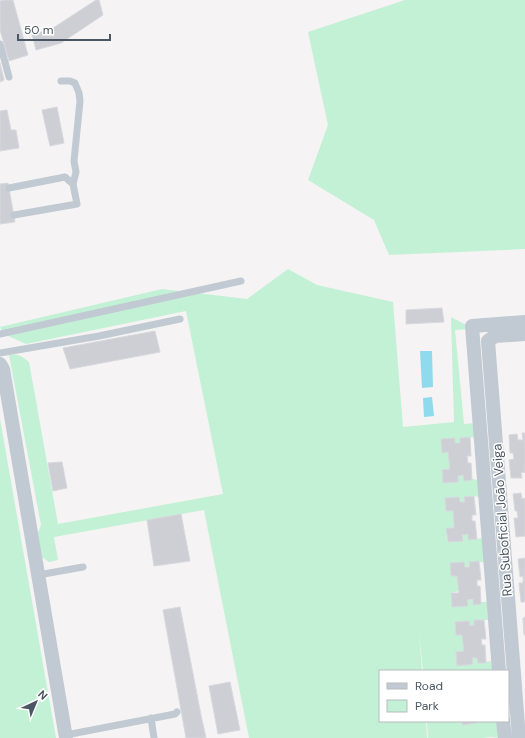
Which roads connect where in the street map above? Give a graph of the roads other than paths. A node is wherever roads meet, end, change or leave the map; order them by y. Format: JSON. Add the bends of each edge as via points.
{"nodes":[{"id":1,"x":0,"y":44,"type":"edge"},
{"id":2,"x":9,"y":77,"type":"dead end"},
{"id":3,"x":61,"y":81,"type":"dead end"},
{"id":4,"x":73,"y":184,"type":"junction"},
{"id":5,"x":9,"y":188,"type":"dead end"},
{"id":6,"x":14,"y":215,"type":"dead end"},
{"id":7,"x":241,"y":281,"type":"dead end"},
{"id":8,"x":180,"y":319,"type":"dead end"},
{"id":9,"x":525,"y":322,"type":"edge"},
{"id":10,"x":0,"y":334,"type":"edge"},
{"id":11,"x":525,"y":334,"type":"edge"},
{"id":12,"x":0,"y":353,"type":"edge"},
{"id":13,"x":0,"y":364,"type":"edge"},
{"id":14,"x":83,"y":567,"type":"dead end"},
{"id":15,"x":38,"y":575,"type":"junction"},
{"id":16,"x":499,"y":670,"type":"edge"},
{"id":17,"x":177,"y":712,"type":"dead end"},
{"id":18,"x":151,"y":718,"type":"junction"},
{"id":19,"x":503,"y":722,"type":"edge"},
{"id":20,"x":66,"y":737,"type":"edge"},
{"id":21,"x":154,"y":738,"type":"edge"},
{"id":22,"x":505,"y":738,"type":"edge"},
{"id":23,"x":519,"y":738,"type":"edge"}],
"edges":[{"from":1,"to":2,"type":"lane"},
{"from":3,"to":4,"type":"lane","via":[[75,83],[79,93],[74,161],[76,172]]},
{"from":4,"to":5,"type":"lane","via":[[65,177]]},
{"from":4,"to":6,"type":"lane","via":[[76,204]]},
{"from":7,"to":10,"type":"lane"},
{"from":8,"to":12,"type":"lane"},
{"from":9,"to":16,"type":"street","name":"Rua Suboficial João Veiga","via":[[472,326]]},
{"from":11,"to":23,"type":"street","name":"Rua Suboficial João Veiga","via":[[495,336],[488,341]]},
{"from":13,"to":15,"type":"street","via":[[3,369]]},
{"from":14,"to":15,"type":"lane"},
{"from":15,"to":20,"type":"street"},
{"from":17,"to":18,"type":"lane"},
{"from":18,"to":20,"type":"lane"},
{"from":18,"to":21,"type":"lane"},
{"from":19,"to":22,"type":"street"}]}
